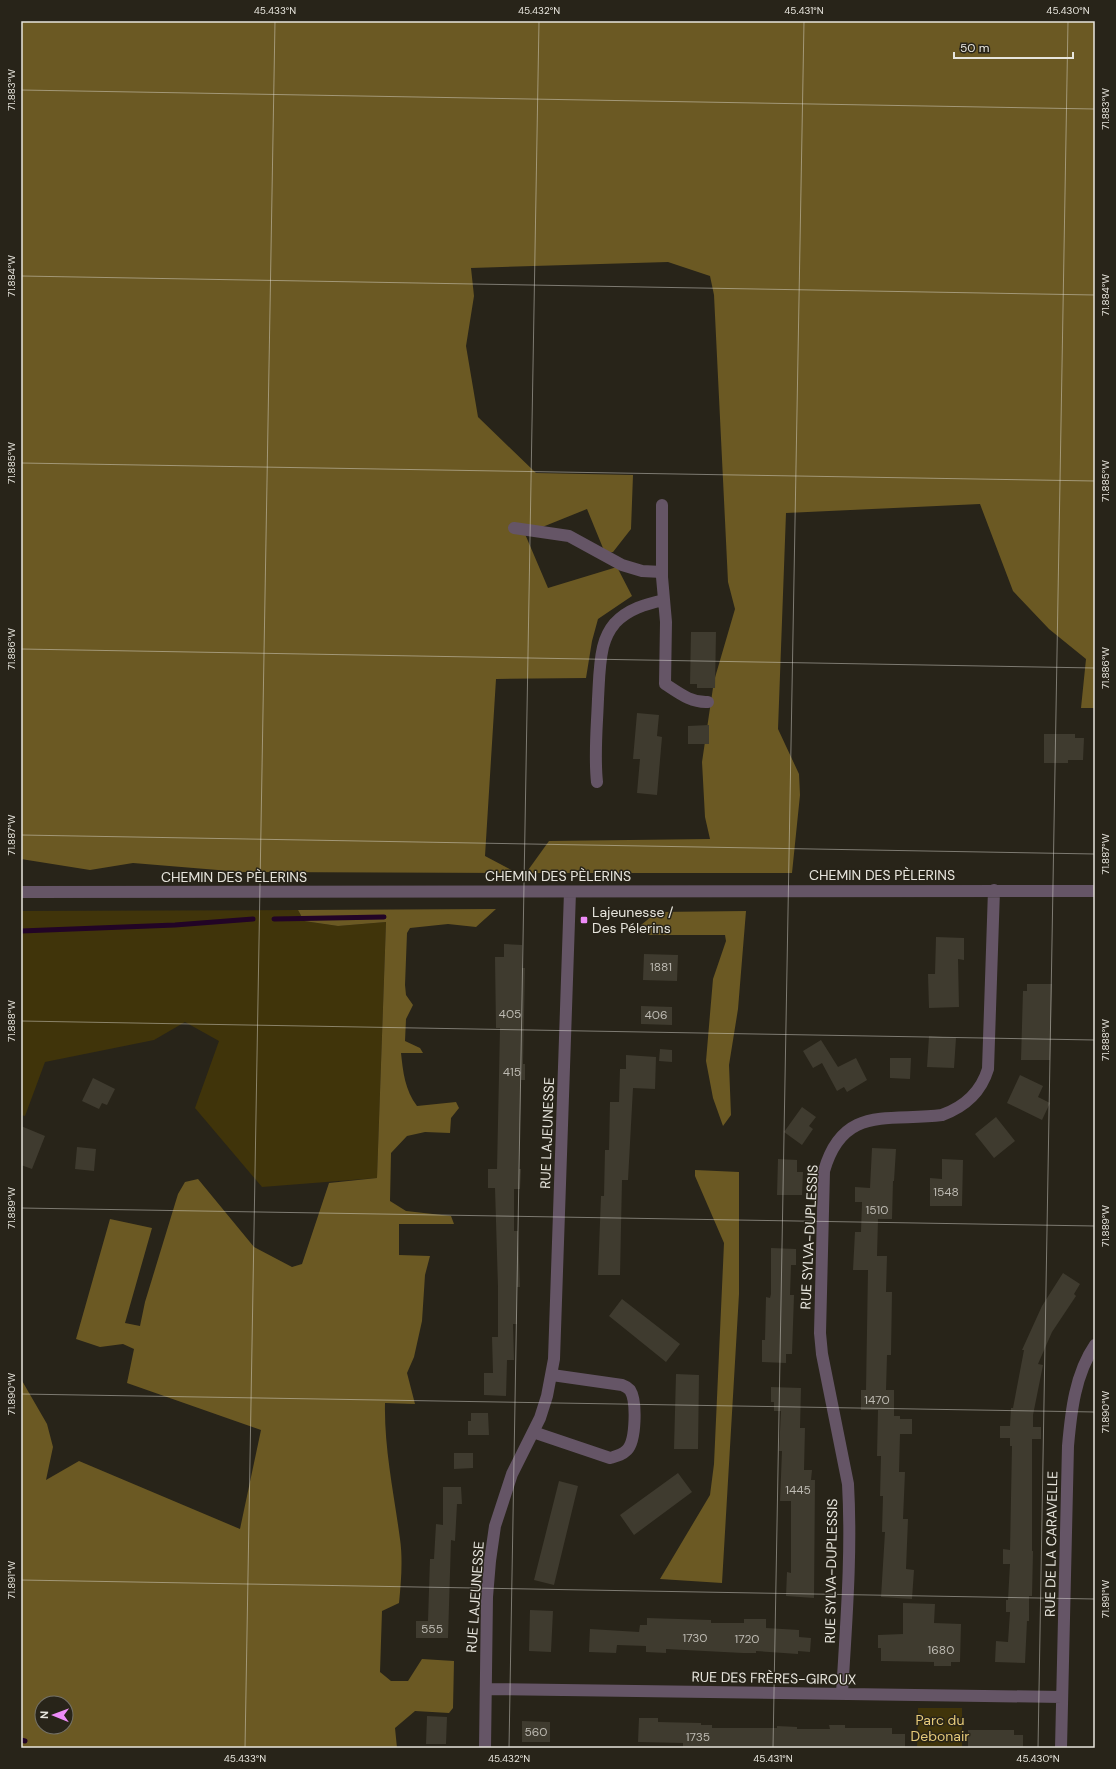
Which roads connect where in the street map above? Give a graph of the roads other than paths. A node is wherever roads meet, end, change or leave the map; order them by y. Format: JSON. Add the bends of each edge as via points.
{"nodes":[{"id":1,"x":662,"y":505,"type":"dead end"},
{"id":2,"x":514,"y":528,"type":"dead end"},
{"id":3,"x":662,"y":572,"type":"junction"},
{"id":4,"x":664,"y":600,"type":"junction"},
{"id":5,"x":708,"y":702,"type":"dead end"},
{"id":6,"x":597,"y":782,"type":"dead end"},
{"id":7,"x":994,"y":890,"type":"junction"},
{"id":8,"x":1095,"y":890,"type":"edge"},
{"id":9,"x":21,"y":892,"type":"edge"},
{"id":10,"x":570,"y":892,"type":"junction"},
{"id":11,"x":1095,"y":1345,"type":"edge"},
{"id":12,"x":552,"y":1375,"type":"junction"},
{"id":13,"x":533,"y":1432,"type":"junction"},
{"id":14,"x":486,"y":1689,"type":"junction"},
{"id":15,"x":842,"y":1694,"type":"junction"},
{"id":16,"x":1062,"y":1697,"type":"junction"},
{"id":17,"x":484,"y":1748,"type":"edge"},
{"id":18,"x":1061,"y":1748,"type":"edge"}],
"edges":[{"from":1,"to":3,"type":"street"},
{"from":2,"to":3,"type":"street","via":[[569,536],[626,566],[642,571]]},
{"from":3,"to":4,"type":"street"},
{"from":4,"to":5,"type":"street","via":[[665,684],[688,699]]},
{"from":4,"to":6,"type":"street","via":[[626,614],[611,628],[605,641],[600,666]]},
{"from":7,"to":8,"type":"street","name":"CHEMIN DES PÈLERINS"},
{"from":7,"to":10,"type":"street","name":"CHEMIN DES PÈLERINS"},
{"from":7,"to":15,"type":"street","name":"RUE SYLVA-DUPLESSIS","via":[[988,1069],[984,1081],[973,1097],[953,1111],[942,1115],[873,1119],[855,1126],[834,1146],[824,1171],[820,1333],[848,1484],[849,1506],[850,1538]]},
{"from":9,"to":10,"type":"street","name":"CHEMIN DES PÈLERINS"},
{"from":10,"to":12,"type":"street","name":"RUE LAJEUNESSE"},
{"from":11,"to":16,"type":"street","name":"RUE DE LA CARAVELLE","via":[[1079,1378],[1068,1446]]},
{"from":12,"to":13,"type":"street","name":"RUE LAJEUNESSE","via":[[540,1418]]},
{"from":12,"to":13,"type":"street","via":[[622,1385],[630,1389],[635,1412],[632,1443],[628,1450],[610,1458]]},
{"from":13,"to":14,"type":"street","name":"RUE LAJEUNESSE","via":[[512,1474],[495,1526],[487,1597]]},
{"from":14,"to":15,"type":"street","name":"RUE DES FRÈRES-GIROUX"},
{"from":14,"to":17,"type":"street","name":"RUE LAJEUNESSE"},
{"from":15,"to":16,"type":"street","name":"RUE DES FRÈRES-GIROUX"},
{"from":16,"to":18,"type":"street","name":"RUE DE LA CARAVELLE"}]}
